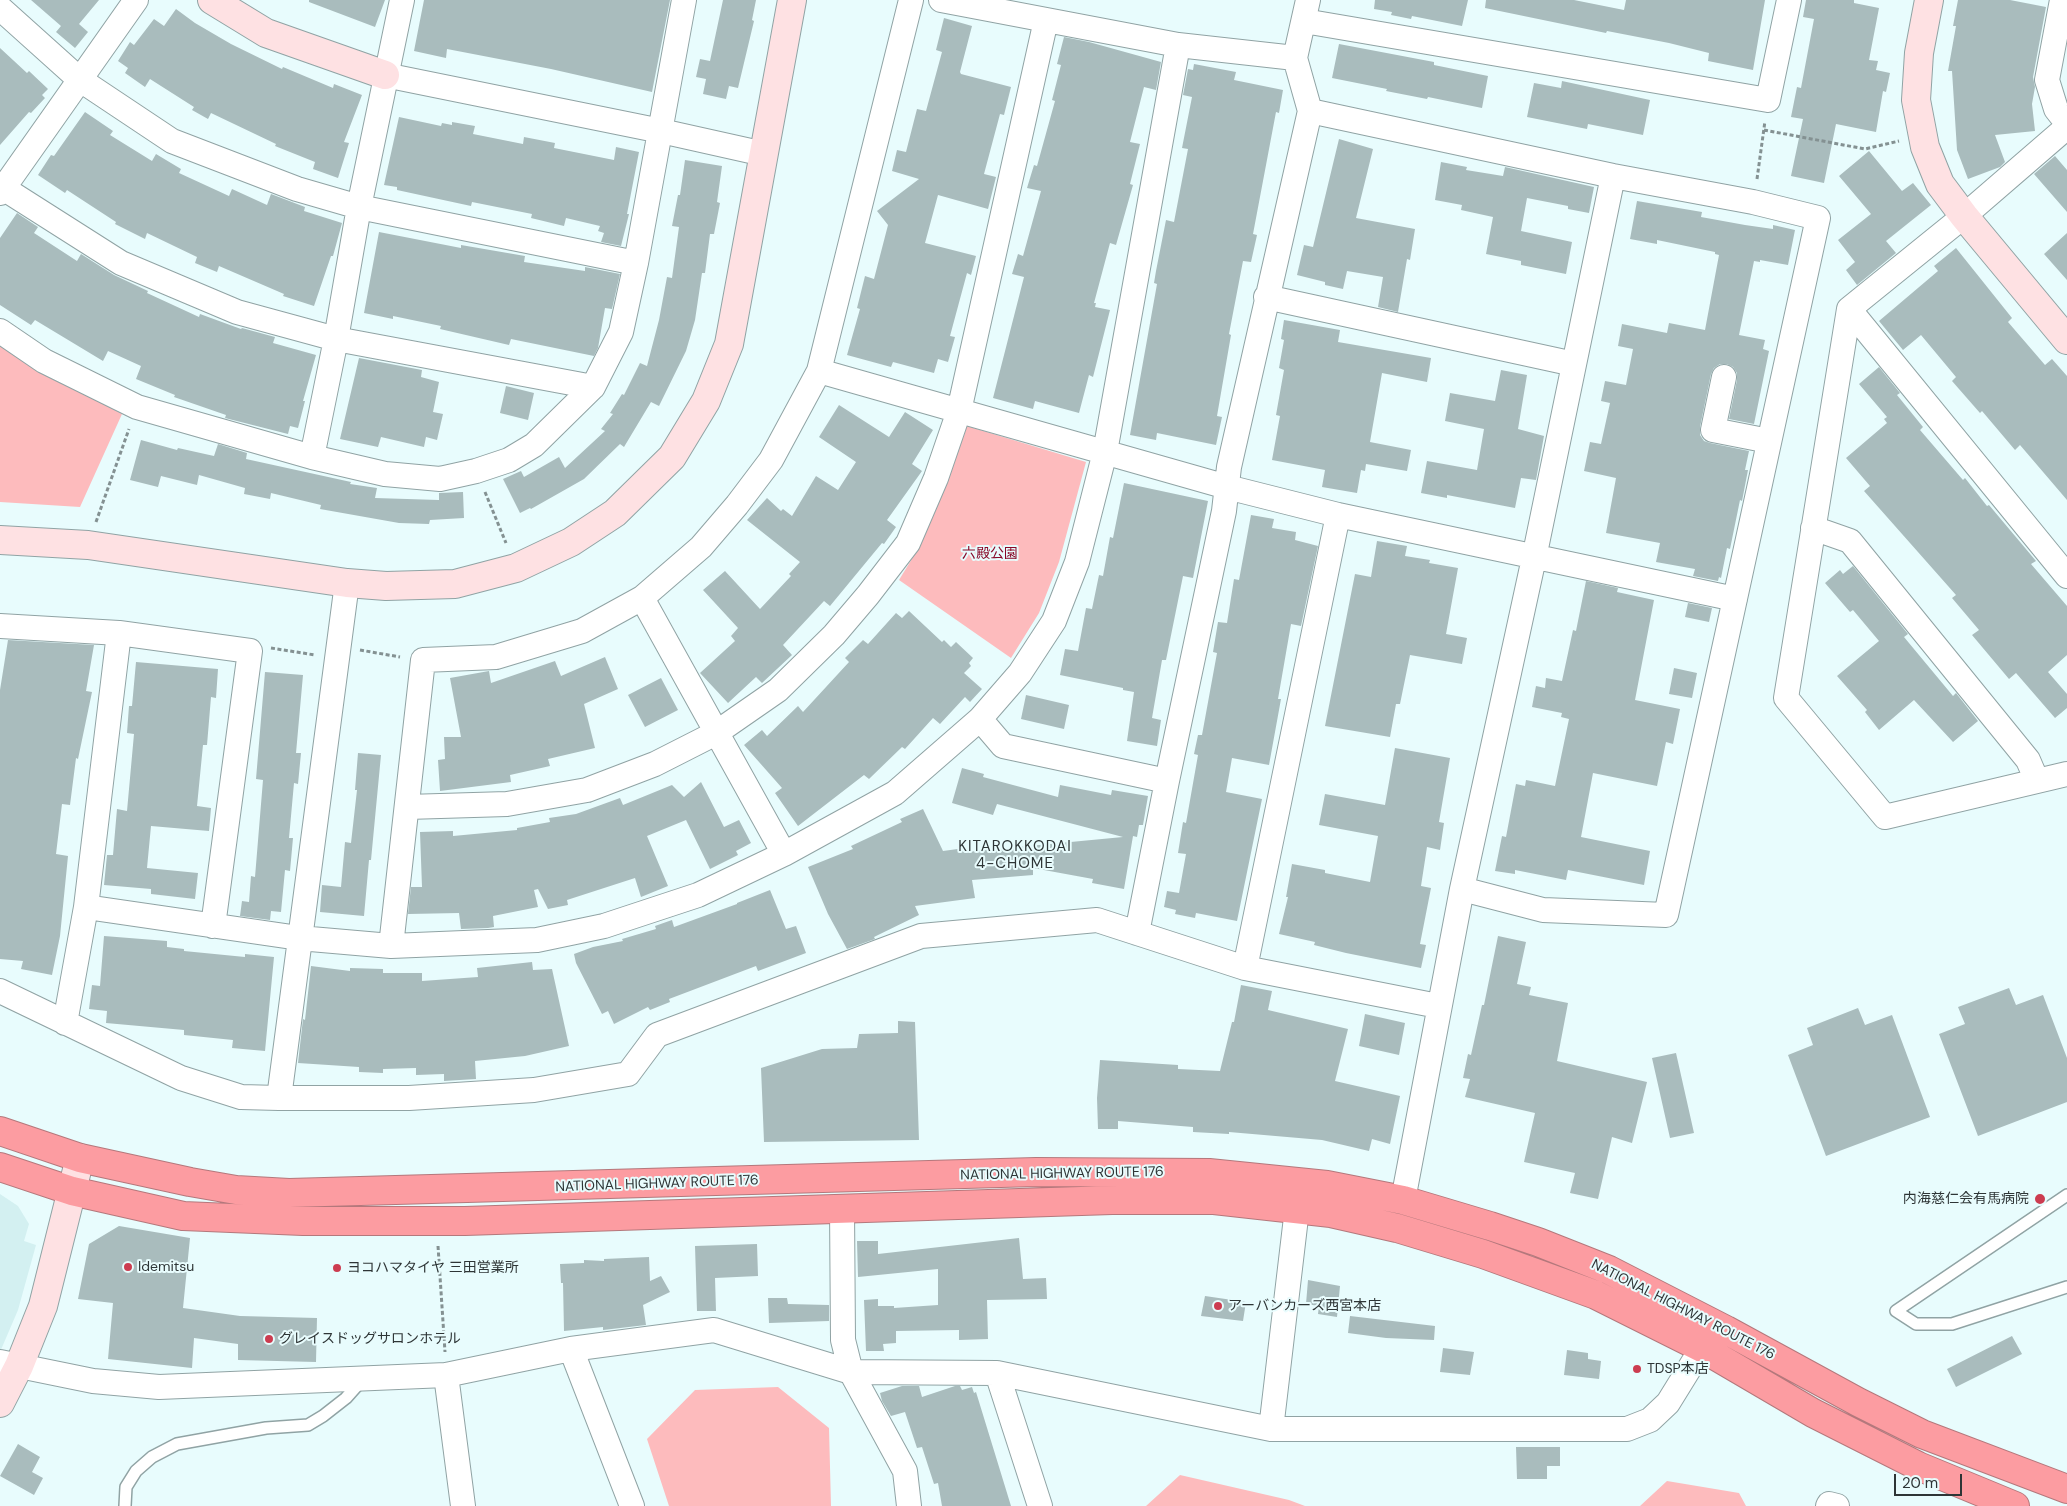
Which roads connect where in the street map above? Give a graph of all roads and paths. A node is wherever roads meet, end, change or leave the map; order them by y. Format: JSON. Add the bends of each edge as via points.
{"nodes":[{"id":1,"x":136,"y":0,"type":"edge"},
{"id":2,"x":212,"y":0,"type":"edge"},
{"id":3,"x":402,"y":0,"type":"edge"},
{"id":4,"x":684,"y":0,"type":"edge"},
{"id":5,"x":792,"y":0,"type":"edge"},
{"id":6,"x":911,"y":0,"type":"edge"},
{"id":7,"x":941,"y":0,"type":"edge"},
{"id":8,"x":1789,"y":0,"type":"edge"},
{"id":9,"x":1929,"y":0,"type":"edge"},
{"id":10,"x":2062,"y":0,"type":"edge"},
{"id":11,"x":0,"y":8,"type":"edge"},
{"id":12,"x":1306,"y":10,"type":"edge"},
{"id":13,"x":1038,"y":12,"type":"edge"},
{"id":14,"x":1178,"y":44,"type":"junction"},
{"id":15,"x":1295,"y":58,"type":"junction"},
{"id":16,"x":385,"y":75,"type":"junction"},
{"id":17,"x":79,"y":79,"type":"junction"},
{"id":18,"x":1768,"y":100,"type":"junction"},
{"id":19,"x":1310,"y":111,"type":"junction"},
{"id":20,"x":2067,"y":123,"type":"edge"},
{"id":21,"x":2067,"y":127,"type":"edge"},
{"id":22,"x":1764,"y":130,"type":"junction"},
{"id":23,"x":661,"y":131,"type":"junction"},
{"id":24,"x":1905,"y":140,"type":"dead end"},
{"id":25,"x":764,"y":154,"type":"junction"},
{"id":26,"x":1613,"y":176,"type":"junction"},
{"id":27,"x":1,"y":189,"type":"edge"},
{"id":28,"x":1753,"y":202,"type":"junction"},
{"id":29,"x":358,"y":207,"type":"junction"},
{"id":30,"x":1964,"y":216,"type":"junction"},
{"id":31,"x":636,"y":264,"type":"junction"},
{"id":32,"x":1266,"y":298,"type":"junction"},
{"id":33,"x":1849,"y":309,"type":"junction"},
{"id":34,"x":0,"y":331,"type":"edge"},
{"id":35,"x":336,"y":340,"type":"junction"},
{"id":36,"x":2067,"y":340,"type":"edge"},
{"id":37,"x":1574,"y":364,"type":"junction"},
{"id":38,"x":819,"y":371,"type":"junction"},
{"id":39,"x":1724,"y":377,"type":"dead end"},
{"id":40,"x":593,"y":387,"type":"junction"},
{"id":41,"x":137,"y":407,"type":"junction"},
{"id":42,"x":959,"y":411,"type":"junction"},
{"id":43,"x":1769,"y":441,"type":"junction"},
{"id":44,"x":1105,"y":452,"type":"junction"},
{"id":45,"x":312,"y":457,"type":"junction"},
{"id":46,"x":476,"y":471,"type":"junction"},
{"id":47,"x":1227,"y":488,"type":"junction"},
{"id":48,"x":1338,"y":515,"type":"junction"},
{"id":49,"x":96,"y":522,"type":"dead end"},
{"id":50,"x":1813,"y":528,"type":"junction"},
{"id":51,"x":0,"y":540,"type":"edge"},
{"id":52,"x":506,"y":543,"type":"dead end"},
{"id":53,"x":1534,"y":558,"type":"junction"},
{"id":54,"x":2067,"y":576,"type":"edge"},
{"id":55,"x":347,"y":584,"type":"junction"},
{"id":56,"x":642,"y":598,"type":"junction"},
{"id":57,"x":1734,"y":599,"type":"junction"},
{"id":58,"x":0,"y":626,"type":"edge"},
{"id":59,"x":119,"y":633,"type":"junction"},
{"id":60,"x":266,"y":647,"type":"dead end"},
{"id":61,"x":358,"y":650,"type":"dead end"},
{"id":62,"x":318,"y":655,"type":"dead end"},
{"id":63,"x":423,"y":660,"type":"junction"},
{"id":64,"x":980,"y":719,"type":"junction"},
{"id":65,"x":716,"y":733,"type":"junction"},
{"id":66,"x":2067,"y":774,"type":"edge"},
{"id":67,"x":1167,"y":781,"type":"junction"},
{"id":68,"x":2037,"y":781,"type":"junction"},
{"id":69,"x":407,"y":808,"type":"junction"},
{"id":70,"x":784,"y":854,"type":"junction"},
{"id":71,"x":1462,"y":889,"type":"junction"},
{"id":72,"x":86,"y":907,"type":"junction"},
{"id":73,"x":213,"y":926,"type":"junction"},
{"id":74,"x":1137,"y":933,"type":"junction"},
{"id":75,"x":299,"y":938,"type":"junction"},
{"id":76,"x":391,"y":946,"type":"junction"},
{"id":77,"x":1245,"y":968,"type":"junction"},
{"id":78,"x":0,"y":992,"type":"edge"},
{"id":79,"x":1438,"y":1006,"type":"junction"},
{"id":80,"x":65,"y":1023,"type":"junction"},
{"id":81,"x":279,"y":1098,"type":"junction"},
{"id":82,"x":0,"y":1131,"type":"edge"},
{"id":83,"x":80,"y":1158,"type":"junction"},
{"id":84,"x":0,"y":1167,"type":"edge"},
{"id":85,"x":72,"y":1191,"type":"junction"},
{"id":86,"x":2067,"y":1196,"type":"edge"},
{"id":87,"x":1402,"y":1200,"type":"junction"},
{"id":88,"x":842,"y":1208,"type":"junction"},
{"id":89,"x":1297,"y":1209,"type":"junction"},
{"id":90,"x":438,"y":1238,"type":"dead end"},
{"id":91,"x":2067,"y":1287,"type":"edge"},
{"id":92,"x":1702,"y":1348,"type":"junction"},
{"id":93,"x":571,"y":1350,"type":"junction"},
{"id":94,"x":10,"y":1364,"type":"edge"},
{"id":95,"x":851,"y":1372,"type":"junction"},
{"id":96,"x":997,"y":1373,"type":"junction"},
{"id":97,"x":446,"y":1375,"type":"junction"},
{"id":98,"x":363,"y":1379,"type":"junction"},
{"id":99,"x":0,"y":1403,"type":"edge"},
{"id":100,"x":1271,"y":1429,"type":"junction"},
{"id":101,"x":2067,"y":1489,"type":"edge"},
{"id":102,"x":125,"y":1506,"type":"edge"},
{"id":103,"x":463,"y":1506,"type":"edge"},
{"id":104,"x":632,"y":1506,"type":"edge"},
{"id":105,"x":909,"y":1506,"type":"edge"},
{"id":106,"x":1040,"y":1506,"type":"edge"},
{"id":107,"x":1828,"y":1506,"type":"edge"},
{"id":108,"x":1837,"y":1506,"type":"edge"},
{"id":109,"x":2015,"y":1506,"type":"edge"}],
"edges":[{"from":1,"to":17,"type":"street"},
{"from":2,"to":16,"type":"street","via":[[266,33]]},
{"from":3,"to":16,"type":"street"},
{"from":4,"to":23,"type":"street"},
{"from":5,"to":25,"type":"street"},
{"from":6,"to":38,"type":"street"},
{"from":7,"to":13,"type":"street"},
{"from":8,"to":18,"type":"street"},
{"from":9,"to":30,"type":"street","via":[[1919,53],[1916,100],[1925,147],[1940,184]]},
{"from":10,"to":20,"type":"street","via":[[2047,80],[2056,109]]},
{"from":11,"to":17,"type":"street"},
{"from":12,"to":15,"type":"street"},
{"from":12,"to":18,"type":"street"},
{"from":13,"to":14,"type":"street"},
{"from":13,"to":42,"type":"street"},
{"from":14,"to":15,"type":"street"},
{"from":14,"to":44,"type":"street"},
{"from":15,"to":19,"type":"street"},
{"from":16,"to":23,"type":"street"},
{"from":16,"to":29,"type":"street"},
{"from":17,"to":27,"type":"street"},
{"from":17,"to":29,"type":"street","via":[[172,141],[296,189]]},
{"from":18,"to":22,"type":"path"},
{"from":19,"to":26,"type":"street"},
{"from":19,"to":32,"type":"street"},
{"from":21,"to":30,"type":"street"},
{"from":22,"to":24,"type":"path","via":[[1865,150]]},
{"from":22,"to":28,"type":"path"},
{"from":23,"to":25,"type":"street"},
{"from":23,"to":31,"type":"street"},
{"from":25,"to":55,"type":"street","via":[[729,344],[706,401],[672,458],[615,513],[571,542],[516,568],[456,584]]},
{"from":26,"to":28,"type":"street"},
{"from":26,"to":37,"type":"street"},
{"from":27,"to":35,"type":"street","via":[[121,263],[237,312]]},
{"from":28,"to":43,"type":"street","via":[[1818,218]]},
{"from":29,"to":31,"type":"street"},
{"from":29,"to":35,"type":"street"},
{"from":30,"to":33,"type":"street"},
{"from":30,"to":36,"type":"street"},
{"from":31,"to":40,"type":"street","via":[[621,332]]},
{"from":32,"to":37,"type":"street"},
{"from":32,"to":47,"type":"street"},
{"from":33,"to":50,"type":"street"},
{"from":33,"to":54,"type":"street"},
{"from":34,"to":41,"type":"street","via":[[44,361]]},
{"from":35,"to":40,"type":"street"},
{"from":35,"to":45,"type":"street"},
{"from":37,"to":53,"type":"street"},
{"from":38,"to":42,"type":"street"},
{"from":38,"to":56,"type":"street","via":[[771,460],[738,505],[702,547]]},
{"from":39,"to":43,"type":"street","via":[[1713,430]]},
{"from":40,"to":46,"type":"street","via":[[534,445],[509,460]]},
{"from":41,"to":45,"type":"street"},
{"from":41,"to":49,"type":"path"},
{"from":42,"to":44,"type":"street"},
{"from":42,"to":65,"type":"street","via":[[936,478],[908,543],[834,635],[778,690]]},
{"from":43,"to":57,"type":"street"},
{"from":44,"to":47,"type":"street"},
{"from":44,"to":64,"type":"street","via":[[1077,562],[1054,621],[1020,673]]},
{"from":45,"to":46,"type":"street","via":[[385,474],[440,479]]},
{"from":46,"to":52,"type":"path"},
{"from":47,"to":48,"type":"street"},
{"from":47,"to":67,"type":"street"},
{"from":48,"to":53,"type":"street"},
{"from":48,"to":77,"type":"street"},
{"from":50,"to":68,"type":"street","via":[[1850,541],[2028,760]]},
{"from":50,"to":68,"type":"street","via":[[1786,698],[1885,818]]},
{"from":51,"to":55,"type":"street","via":[[88,545]]},
{"from":53,"to":57,"type":"street"},
{"from":53,"to":71,"type":"street"},
{"from":55,"to":75,"type":"street"},
{"from":56,"to":63,"type":"street","via":[[582,631],[496,657]]},
{"from":56,"to":65,"type":"street"},
{"from":57,"to":71,"type":"street","via":[[1666,915],[1543,910]]},
{"from":58,"to":59,"type":"street"},
{"from":59,"to":72,"type":"street"},
{"from":59,"to":73,"type":"street","via":[[250,651]]},
{"from":60,"to":62,"type":"path"},
{"from":61,"to":63,"type":"path"},
{"from":63,"to":69,"type":"street"},
{"from":64,"to":67,"type":"street","via":[[1003,746]]},
{"from":64,"to":70,"type":"street","via":[[895,793]]},
{"from":65,"to":69,"type":"street","via":[[655,764],[587,790],[507,804]]},
{"from":65,"to":70,"type":"street"},
{"from":66,"to":68,"type":"street"},
{"from":67,"to":74,"type":"street"},
{"from":69,"to":76,"type":"street"},
{"from":70,"to":76,"type":"street","via":[[698,895],[604,926],[537,940]]},
{"from":71,"to":79,"type":"street"},
{"from":72,"to":73,"type":"street"},
{"from":72,"to":80,"type":"street"},
{"from":73,"to":75,"type":"street"},
{"from":74,"to":77,"type":"street"},
{"from":74,"to":81,"type":"street","via":[[1097,920],[921,936],[657,1034],[628,1074],[534,1090],[409,1098]]},
{"from":75,"to":76,"type":"street"},
{"from":75,"to":81,"type":"street"},
{"from":77,"to":79,"type":"street"},
{"from":78,"to":80,"type":"street"},
{"from":79,"to":87,"type":"street"},
{"from":80,"to":81,"type":"street","via":[[181,1078],[241,1097]]},
{"from":82,"to":83,"type":"highway","name":"NATIONAL HIGHWAY ROUTE 176"},
{"from":83,"to":85,"type":"street"},
{"from":83,"to":87,"type":"highway","name":"NATIONAL HIGHWAY ROUTE 176","via":[[226,1188],[290,1193],[1036,1172],[1210,1173],[1327,1185]]},
{"from":84,"to":85,"type":"highway","name":"NATIONAL HIGHWAY ROUTE 176"},
{"from":85,"to":88,"type":"highway","name":"NATIONAL HIGHWAY ROUTE 176","via":[[182,1216],[303,1221],[465,1221]]},
{"from":85,"to":94,"type":"street","via":[[43,1306]]},
{"from":86,"to":91,"type":"lane","via":[[1896,1311],[1916,1324],[1952,1324]]},
{"from":87,"to":101,"type":"highway","name":"NATIONAL HIGHWAY ROUTE 176","via":[[1538,1242],[1610,1270],[1922,1434]]},
{"from":88,"to":89,"type":"highway","name":"NATIONAL HIGHWAY ROUTE 176","via":[[1214,1200]]},
{"from":88,"to":95,"type":"street","via":[[844,1340]]},
{"from":89,"to":92,"type":"highway","name":"NATIONAL HIGHWAY ROUTE 176","via":[[1397,1228],[1483,1254],[1596,1296]]},
{"from":89,"to":100,"type":"street"},
{"from":90,"to":97,"type":"path"},
{"from":92,"to":100,"type":"street","via":[[1668,1403],[1650,1420],[1627,1429]]},
{"from":92,"to":109,"type":"highway","name":"NATIONAL HIGHWAY ROUTE 176","via":[[1831,1422],[1918,1466]]},
{"from":93,"to":95,"type":"street","via":[[714,1330]]},
{"from":93,"to":97,"type":"street"},
{"from":93,"to":104,"type":"street"},
{"from":94,"to":98,"type":"street","via":[[93,1381],[159,1387]]},
{"from":94,"to":99,"type":"street"},
{"from":95,"to":96,"type":"street"},
{"from":95,"to":105,"type":"street","via":[[905,1471]]},
{"from":96,"to":100,"type":"street"},
{"from":96,"to":106,"type":"street"},
{"from":97,"to":98,"type":"street"},
{"from":97,"to":103,"type":"street"},
{"from":98,"to":102,"type":"lane","via":[[346,1398],[308,1425],[266,1428],[177,1444],[152,1457],[136,1471],[126,1487]]},
{"from":107,"to":108,"type":"street"}]}
